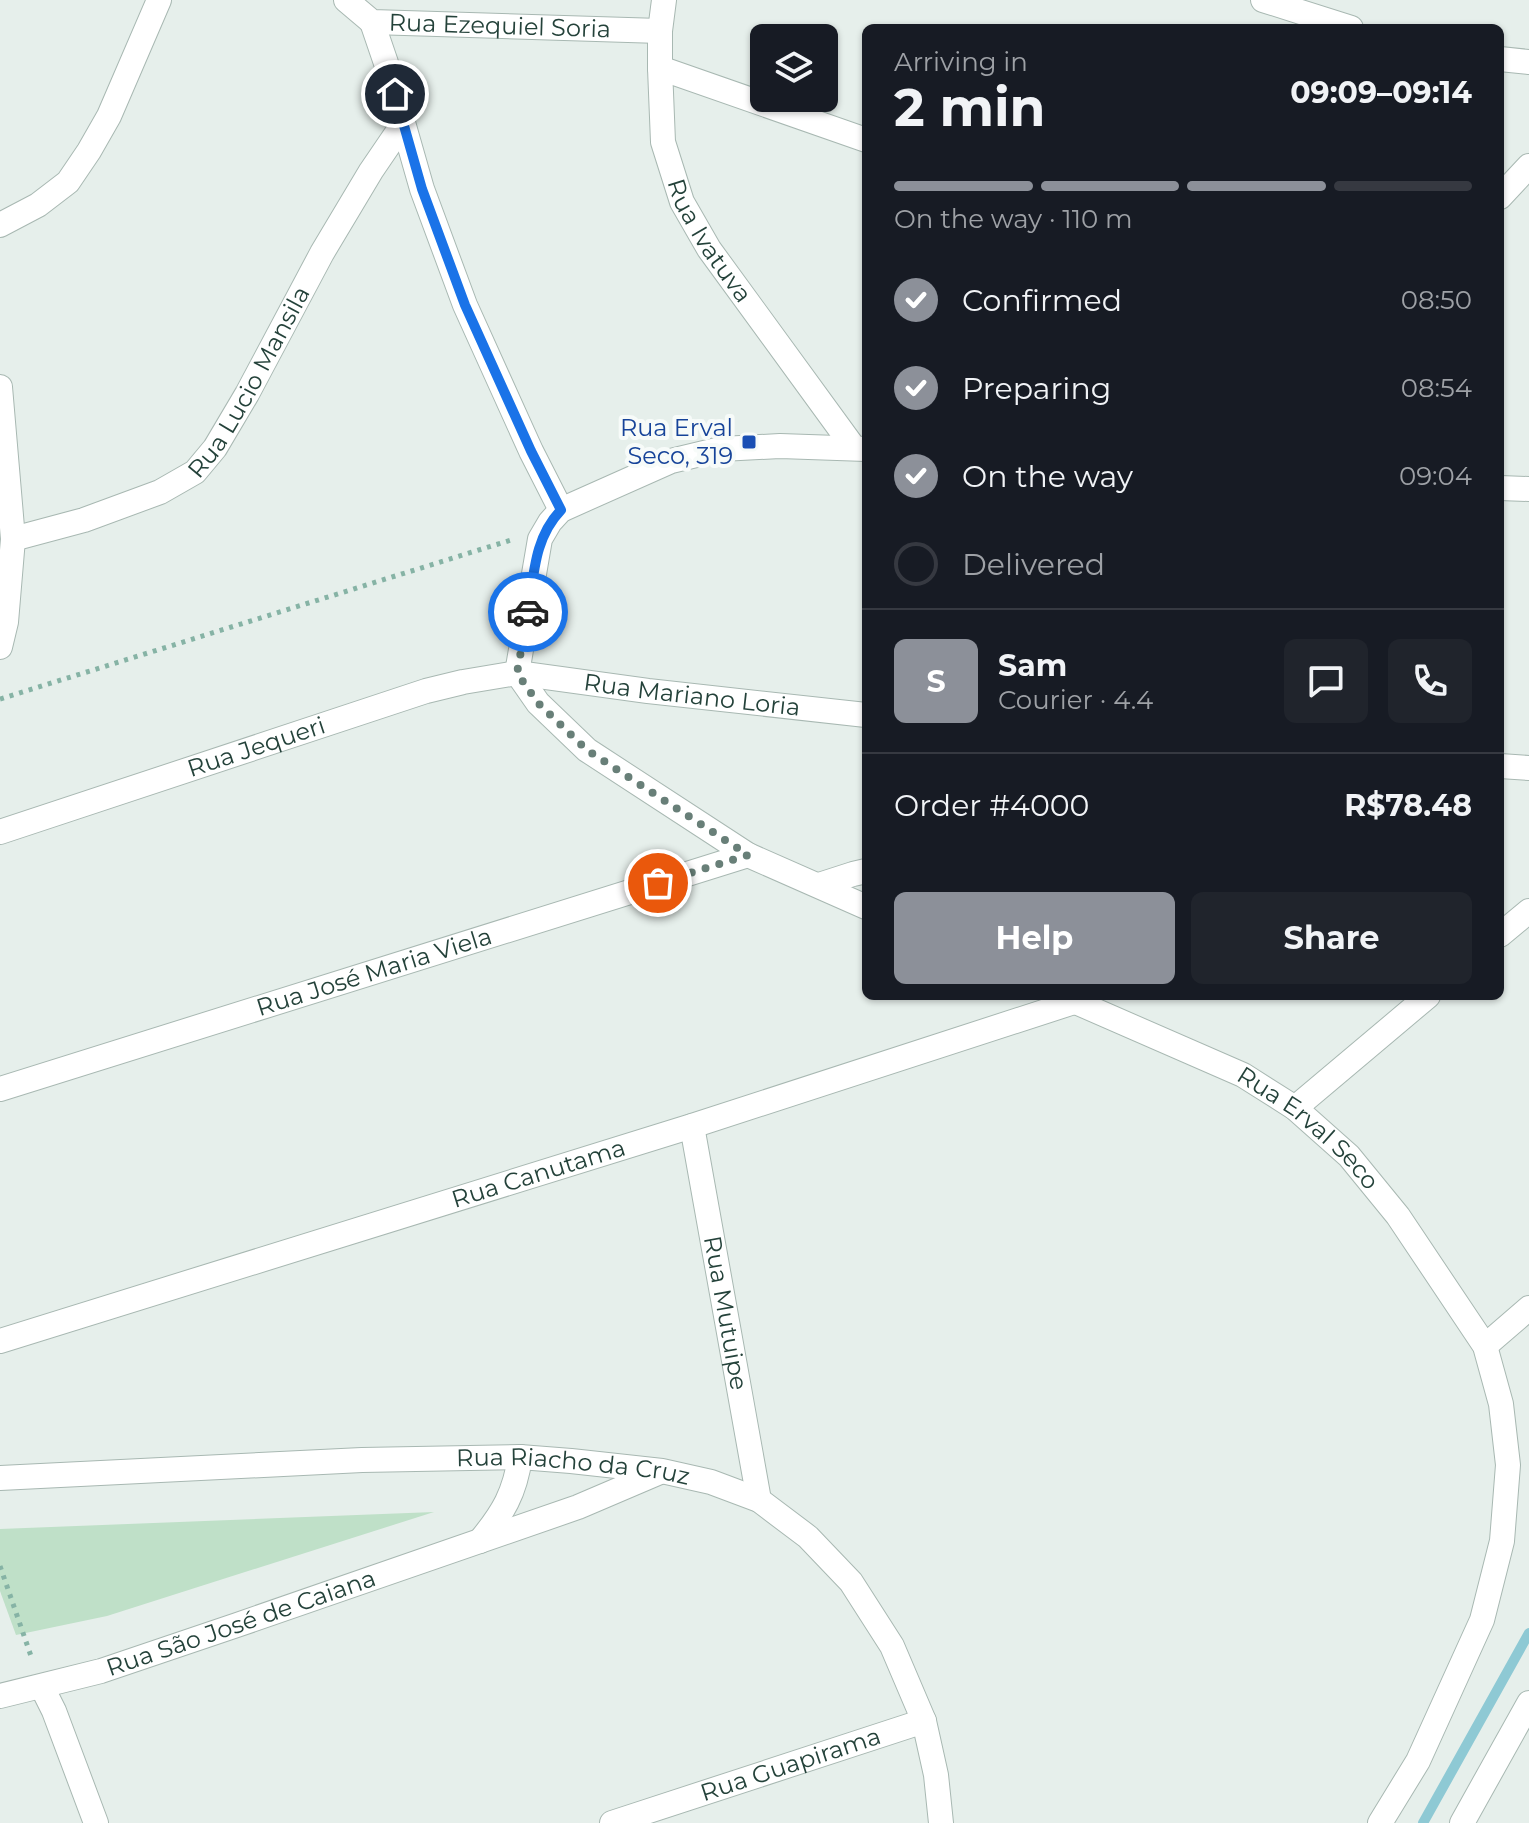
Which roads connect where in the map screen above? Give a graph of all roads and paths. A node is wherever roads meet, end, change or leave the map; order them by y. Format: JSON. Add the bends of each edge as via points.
{"nodes":[{"id":1,"x":159,"y":0,"type":"edge"},
{"id":2,"x":346,"y":0,"type":"edge"},
{"id":3,"x":664,"y":0,"type":"edge"},
{"id":4,"x":1263,"y":0,"type":"edge"},
{"id":5,"x":372,"y":22,"type":"junction"},
{"id":6,"x":1338,"y":24,"type":"edge"},
{"id":7,"x":660,"y":31,"type":"junction"},
{"id":8,"x":1504,"y":59,"type":"edge"},
{"id":9,"x":1529,"y":62,"type":"edge"},
{"id":10,"x":660,"y":68,"type":"junction"},
{"id":11,"x":403,"y":124,"type":"junction"},
{"id":12,"x":862,"y":139,"type":"edge"},
{"id":13,"x":1529,"y":166,"type":"edge"},
{"id":14,"x":1504,"y":193,"type":"edge"},
{"id":15,"x":0,"y":225,"type":"edge"},
{"id":16,"x":0,"y":387,"type":"edge"},
{"id":17,"x":860,"y":449,"type":"edge"},
{"id":18,"x":3,"y":473,"type":"edge"},
{"id":19,"x":1504,"y":488,"type":"edge"},
{"id":20,"x":1529,"y":489,"type":"edge"},
{"id":21,"x":561,"y":510,"type":"junction"},
{"id":22,"x":13,"y":539,"type":"junction"},
{"id":23,"x":540,"y":539,"type":"junction"},
{"id":24,"x":0,"y":647,"type":"edge"},
{"id":25,"x":517,"y":673,"type":"junction"},
{"id":26,"x":0,"y":699,"type":"edge"},
{"id":27,"x":862,"y":715,"type":"edge"},
{"id":28,"x":1504,"y":766,"type":"edge"},
{"id":29,"x":1529,"y":768,"type":"edge"},
{"id":30,"x":0,"y":832,"type":"edge"},
{"id":31,"x":748,"y":855,"type":"junction"},
{"id":32,"x":862,"y":872,"type":"edge"},
{"id":33,"x":819,"y":885,"type":"junction"},
{"id":34,"x":862,"y":905,"type":"edge"},
{"id":35,"x":1504,"y":912,"type":"edge"},
{"id":36,"x":1527,"y":912,"type":"edge"},
{"id":37,"x":1504,"y":932,"type":"edge"},
{"id":38,"x":1065,"y":1000,"type":"edge"},
{"id":39,"x":1070,"y":1000,"type":"edge"},
{"id":40,"x":1423,"y":1000,"type":"edge"},
{"id":41,"x":0,"y":1089,"type":"edge"},
{"id":42,"x":1295,"y":1108,"type":"junction"},
{"id":43,"x":692,"y":1126,"type":"junction"},
{"id":44,"x":1529,"y":1308,"type":"edge"},
{"id":45,"x":0,"y":1341,"type":"edge"},
{"id":46,"x":1485,"y":1346,"type":"junction"},
{"id":47,"x":520,"y":1457,"type":"junction"},
{"id":48,"x":662,"y":1471,"type":"junction"},
{"id":49,"x":0,"y":1478,"type":"edge"},
{"id":50,"x":759,"y":1500,"type":"junction"},
{"id":51,"x":480,"y":1541,"type":"junction"},
{"id":52,"x":0,"y":1566,"type":"edge"},
{"id":53,"x":42,"y":1687,"type":"junction"},
{"id":54,"x":0,"y":1696,"type":"edge"},
{"id":55,"x":1529,"y":1703,"type":"edge"},
{"id":56,"x":924,"y":1721,"type":"junction"},
{"id":57,"x":96,"y":1823,"type":"edge"},
{"id":58,"x":612,"y":1823,"type":"edge"},
{"id":59,"x":941,"y":1823,"type":"edge"},
{"id":60,"x":1380,"y":1823,"type":"edge"},
{"id":61,"x":1462,"y":1823,"type":"edge"}],
"edges":[{"from":1,"to":15,"type":"street","via":[[109,116],[68,182]]},
{"from":2,"to":5,"type":"street","name":"Rua Ezequiel Soria"},
{"from":3,"to":7,"type":"street","name":"Rua Ivatuva"},
{"from":4,"to":6,"type":"street"},
{"from":5,"to":7,"type":"street","name":"Rua Ezequiel Soria"},
{"from":5,"to":11,"type":"street"},
{"from":7,"to":10,"type":"street","name":"Rua Ivatuva"},
{"from":8,"to":9,"type":"street"},
{"from":10,"to":12,"type":"street"},
{"from":10,"to":17,"type":"street","name":"Rua Ivatuva","via":[[663,142],[682,202],[709,249]]},
{"from":11,"to":21,"type":"street","via":[[465,305]]},
{"from":11,"to":22,"type":"street","name":"Rua Lucio Mansila","via":[[322,253],[215,448],[195,472],[160,492],[84,520]]},
{"from":13,"to":14,"type":"street"},
{"from":16,"to":18,"type":"street"},
{"from":17,"to":21,"type":"street","via":[[721,449],[671,461]]},
{"from":18,"to":22,"type":"street"},
{"from":19,"to":20,"type":"street"},
{"from":21,"to":23,"type":"street"},
{"from":22,"to":24,"type":"street"},
{"from":23,"to":25,"type":"street"},
{"from":23,"to":26,"type":"path","via":[[501,541]]},
{"from":25,"to":27,"type":"street","name":"Rua Mariano Loria"},
{"from":25,"to":30,"type":"street","name":"Rua Jequeri","via":[[426,691]]},
{"from":25,"to":31,"type":"street","via":[[538,703],[587,750]]},
{"from":28,"to":29,"type":"street"},
{"from":31,"to":33,"type":"street"},
{"from":31,"to":41,"type":"street","name":"Rua José Maria Viela"},
{"from":32,"to":33,"type":"street"},
{"from":33,"to":34,"type":"street"},
{"from":35,"to":36,"type":"street"},
{"from":36,"to":37,"type":"street"},
{"from":38,"to":43,"type":"street","name":"Rua Canutama"},
{"from":39,"to":42,"type":"street","name":"Rua Erval Seco","via":[[1243,1075]]},
{"from":40,"to":42,"type":"street"},
{"from":42,"to":46,"type":"street","name":"Rua Erval Seco","via":[[1349,1156],[1398,1216]]},
{"from":43,"to":45,"type":"street","name":"Rua Canutama"},
{"from":43,"to":50,"type":"street","name":"Rua Mutuipe"},
{"from":44,"to":46,"type":"street"},
{"from":46,"to":60,"type":"street","name":"Rua Erval Seco","via":[[1501,1404],[1508,1465],[1502,1541],[1482,1620],[1418,1761]]},
{"from":47,"to":48,"type":"street","name":"Rua Riacho da Cruz"},
{"from":47,"to":49,"type":"street","name":"Rua Riacho da Cruz"},
{"from":47,"to":51,"type":"street","via":[[509,1499]]},
{"from":48,"to":50,"type":"street","name":"Rua Riacho da Cruz"},
{"from":48,"to":51,"type":"street","name":"Rua São José de Caiana"},
{"from":50,"to":56,"type":"street","name":"Rua Riacho da Cruz","via":[[808,1537],[851,1582],[892,1646]]},
{"from":51,"to":53,"type":"street","name":"Rua São José de Caiana"},
{"from":52,"to":53,"type":"path"},
{"from":53,"to":54,"type":"street","name":"Rua São José de Caiana"},
{"from":53,"to":57,"type":"street"},
{"from":55,"to":61,"type":"street"},
{"from":56,"to":58,"type":"street","name":"Rua Guapirama"},
{"from":56,"to":59,"type":"street","name":"Rua Riacho da Cruz"}]}
